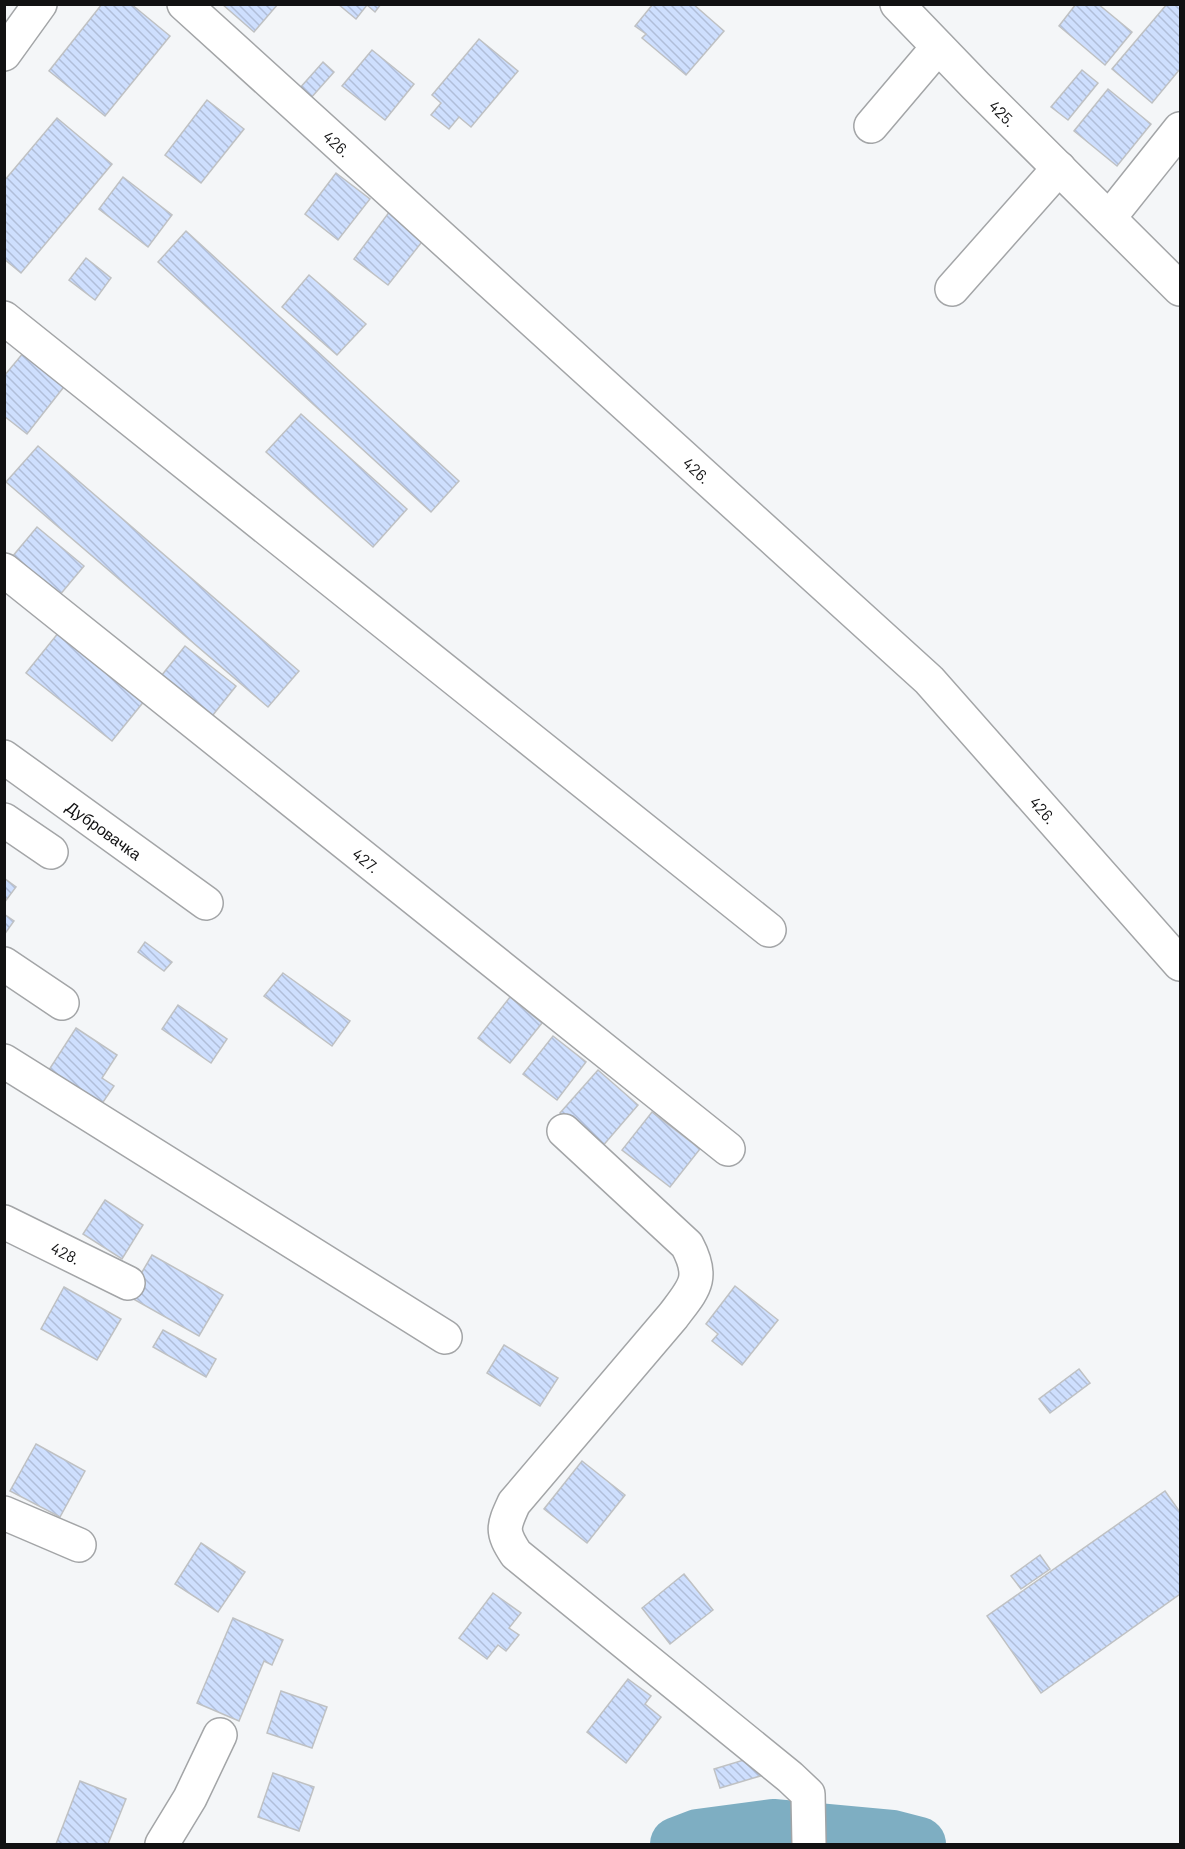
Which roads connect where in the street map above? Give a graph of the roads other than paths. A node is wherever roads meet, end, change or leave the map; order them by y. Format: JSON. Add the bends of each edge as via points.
{"nodes":[{"id":1,"x":40,"y":4,"type":"edge"},
{"id":2,"x":184,"y":4,"type":"edge"},
{"id":3,"x":897,"y":4,"type":"edge"},
{"id":4,"x":938,"y":46,"type":"junction"},
{"id":5,"x":4,"y":54,"type":"edge"},
{"id":6,"x":871,"y":126,"type":"dead end"},
{"id":7,"x":1180,"y":129,"type":"edge"},
{"id":8,"x":1059,"y":168,"type":"junction"},
{"id":9,"x":1109,"y":218,"type":"junction"},
{"id":10,"x":952,"y":289,"type":"dead end"},
{"id":11,"x":1180,"y":289,"type":"edge"},
{"id":12,"x":4,"y":318,"type":"edge"},
{"id":13,"x":4,"y":570,"type":"edge"},
{"id":14,"x":4,"y":757,"type":"edge"},
{"id":15,"x":4,"y":820,"type":"edge"},
{"id":16,"x":51,"y":852,"type":"dead end"},
{"id":17,"x":206,"y":903,"type":"dead end"},
{"id":18,"x":769,"y":930,"type":"dead end"},
{"id":19,"x":4,"y":964,"type":"edge"},
{"id":20,"x":1180,"y":964,"type":"edge"},
{"id":21,"x":62,"y":1003,"type":"dead end"},
{"id":22,"x":4,"y":1061,"type":"edge"},
{"id":23,"x":564,"y":1131,"type":"dead end"},
{"id":24,"x":728,"y":1149,"type":"dead end"},
{"id":25,"x":4,"y":1222,"type":"edge"},
{"id":26,"x":129,"y":1283,"type":"dead end"},
{"id":27,"x":445,"y":1336,"type":"dead end"},
{"id":28,"x":4,"y":1513,"type":"edge"},
{"id":29,"x":79,"y":1545,"type":"dead end"},
{"id":30,"x":220,"y":1735,"type":"dead end"},
{"id":31,"x":809,"y":1831,"type":"edge"},
{"id":32,"x":162,"y":1845,"type":"edge"}],
"edges":[{"from":1,"to":5,"type":"street"},
{"from":2,"to":20,"type":"street","name":"426.","via":[[928,680]]},
{"from":3,"to":4,"type":"street","name":"425."},
{"from":4,"to":6,"type":"street"},
{"from":4,"to":8,"type":"street","name":"425."},
{"from":7,"to":9,"type":"street"},
{"from":8,"to":9,"type":"street","name":"425."},
{"from":8,"to":10,"type":"street"},
{"from":9,"to":11,"type":"street","name":"425."},
{"from":12,"to":18,"type":"street"},
{"from":13,"to":24,"type":"street","name":"427."},
{"from":14,"to":17,"type":"street","name":"Дубровачка"},
{"from":15,"to":16,"type":"street"},
{"from":19,"to":21,"type":"street"},
{"from":22,"to":27,"type":"street"},
{"from":23,"to":31,"type":"street","via":[[687,1245],[696,1261],[696,1279],[673,1316],[514,1503],[506,1521],[506,1538],[516,1554],[808,1794]]},
{"from":25,"to":26,"type":"street","name":"428."},
{"from":28,"to":29,"type":"street"},
{"from":30,"to":32,"type":"street"}]}
